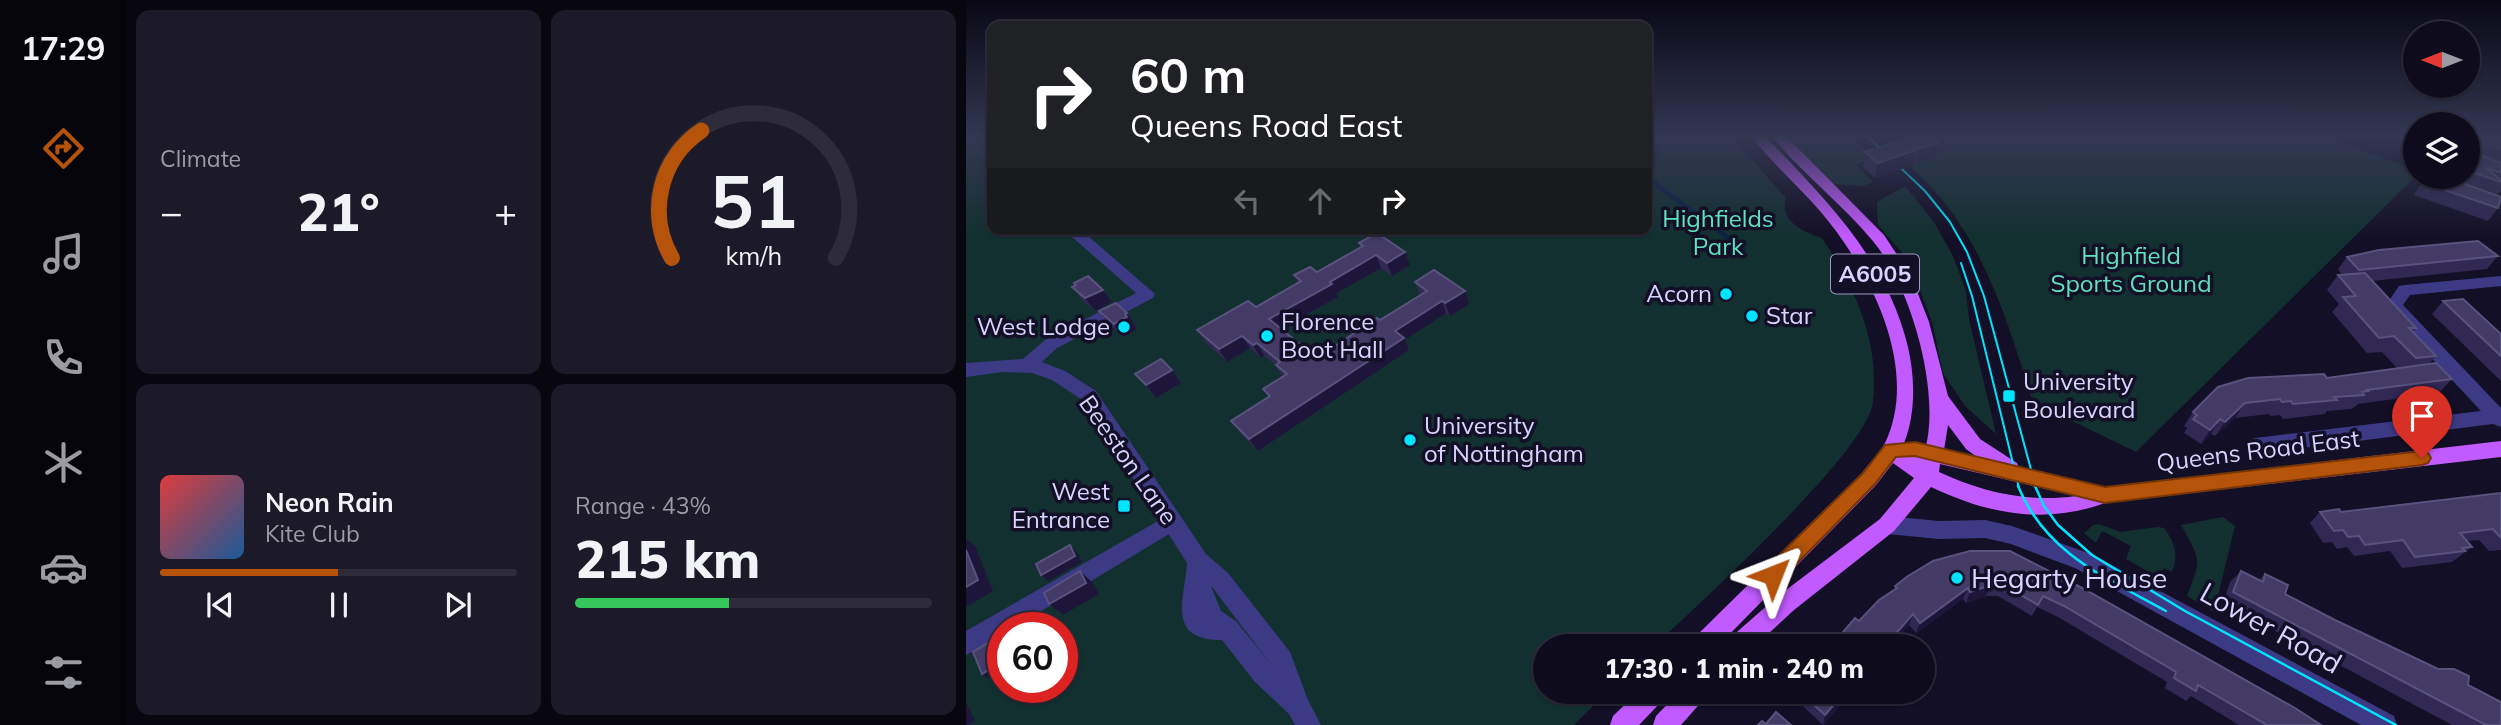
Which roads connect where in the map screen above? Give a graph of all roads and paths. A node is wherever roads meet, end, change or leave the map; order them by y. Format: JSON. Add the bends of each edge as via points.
{"nodes":[{"id":1,"x":1788,"y":170,"type":"edge"},
{"id":2,"x":1812,"y":170,"type":"edge"},
{"id":3,"x":1077,"y":235,"type":"edge"},
{"id":4,"x":2501,"y":281,"type":"edge"},
{"id":5,"x":1029,"y":364,"type":"junction"},
{"id":6,"x":966,"y":370,"type":"edge"},
{"id":7,"x":1939,"y":398,"type":"junction"},
{"id":8,"x":2499,"y":418,"type":"edge"},
{"id":9,"x":2255,"y":446,"type":"dead end"},
{"id":10,"x":2501,"y":449,"type":"edge"},
{"id":11,"x":1891,"y":450,"type":"junction"},
{"id":12,"x":1930,"y":465,"type":"junction"},
{"id":13,"x":2019,"y":475,"type":"junction"},
{"id":14,"x":2105,"y":495,"type":"junction"},
{"id":15,"x":1172,"y":522,"type":"junction"},
{"id":16,"x":1887,"y":525,"type":"junction"},
{"id":17,"x":1197,"y":569,"type":"junction"},
{"id":18,"x":1714,"y":634,"type":"edge"},
{"id":19,"x":1751,"y":634,"type":"edge"},
{"id":20,"x":966,"y":644,"type":"edge"},
{"id":21,"x":1643,"y":704,"type":"edge"},
{"id":22,"x":1684,"y":704,"type":"edge"},
{"id":23,"x":1304,"y":716,"type":"edge"},
{"id":24,"x":2373,"y":722,"type":"edge"},
{"id":25,"x":1622,"y":725,"type":"edge"},
{"id":26,"x":1665,"y":725,"type":"edge"}],
"edges":[{"from":1,"to":11,"type":"main road","number":"A6005","via":[[1843,227],[1881,285],[1898,329],[1905,375],[1902,416]]},
{"from":2,"to":7,"type":"main road","number":"A6005","via":[[1879,238],[1903,276],[1922,323]]},
{"from":3,"to":5,"type":"street","via":[[1147,294],[1051,344]]},
{"from":4,"to":8,"type":"street","via":[[2405,290],[2394,305]]},
{"from":5,"to":6,"type":"street","name":"Beeston Lane"},
{"from":5,"to":15,"type":"street","name":"Beeston Lane","via":[[1064,377],[1090,396]]},
{"from":7,"to":12,"type":"main road","number":"A6005","via":[[1939,429]]},
{"from":7,"to":13,"type":"main road","number":"A6005","via":[[1973,444]]},
{"from":8,"to":9,"type":"street","name":"Queens Road East"},
{"from":10,"to":14,"type":"main road","name":"Queens Road East","number":"A6005"},
{"from":11,"to":12,"type":"main road","name":"Queens Road East","number":"A6005","via":[[1908,466]]},
{"from":11,"to":18,"type":"main road","via":[[1869,479]]},
{"from":12,"to":13,"type":"main road","name":"Queens Road East","number":"A6005"},
{"from":12,"to":14,"type":"main road","name":"Queens Road East","number":"A6005","via":[[1959,490],[2019,504],[2061,506]]},
{"from":12,"to":16,"type":"main road"},
{"from":13,"to":14,"type":"main road","name":"Queens Road East","number":"A6005"},
{"from":15,"to":17,"type":"street","name":"Beeston Lane"},
{"from":15,"to":20,"type":"street"},
{"from":16,"to":19,"type":"main road"},
{"from":16,"to":24,"type":"street","name":"Lower Road","via":[[1985,529],[2083,561]]},
{"from":17,"to":23,"type":"street","name":"Beeston Lane","via":[[1213,618],[1228,629]]},
{"from":17,"to":23,"type":"street","name":"Beeston Lane","via":[[1220,580],[1282,660]]},
{"from":21,"to":25,"type":"main road"},
{"from":22,"to":26,"type":"main road"}]}
